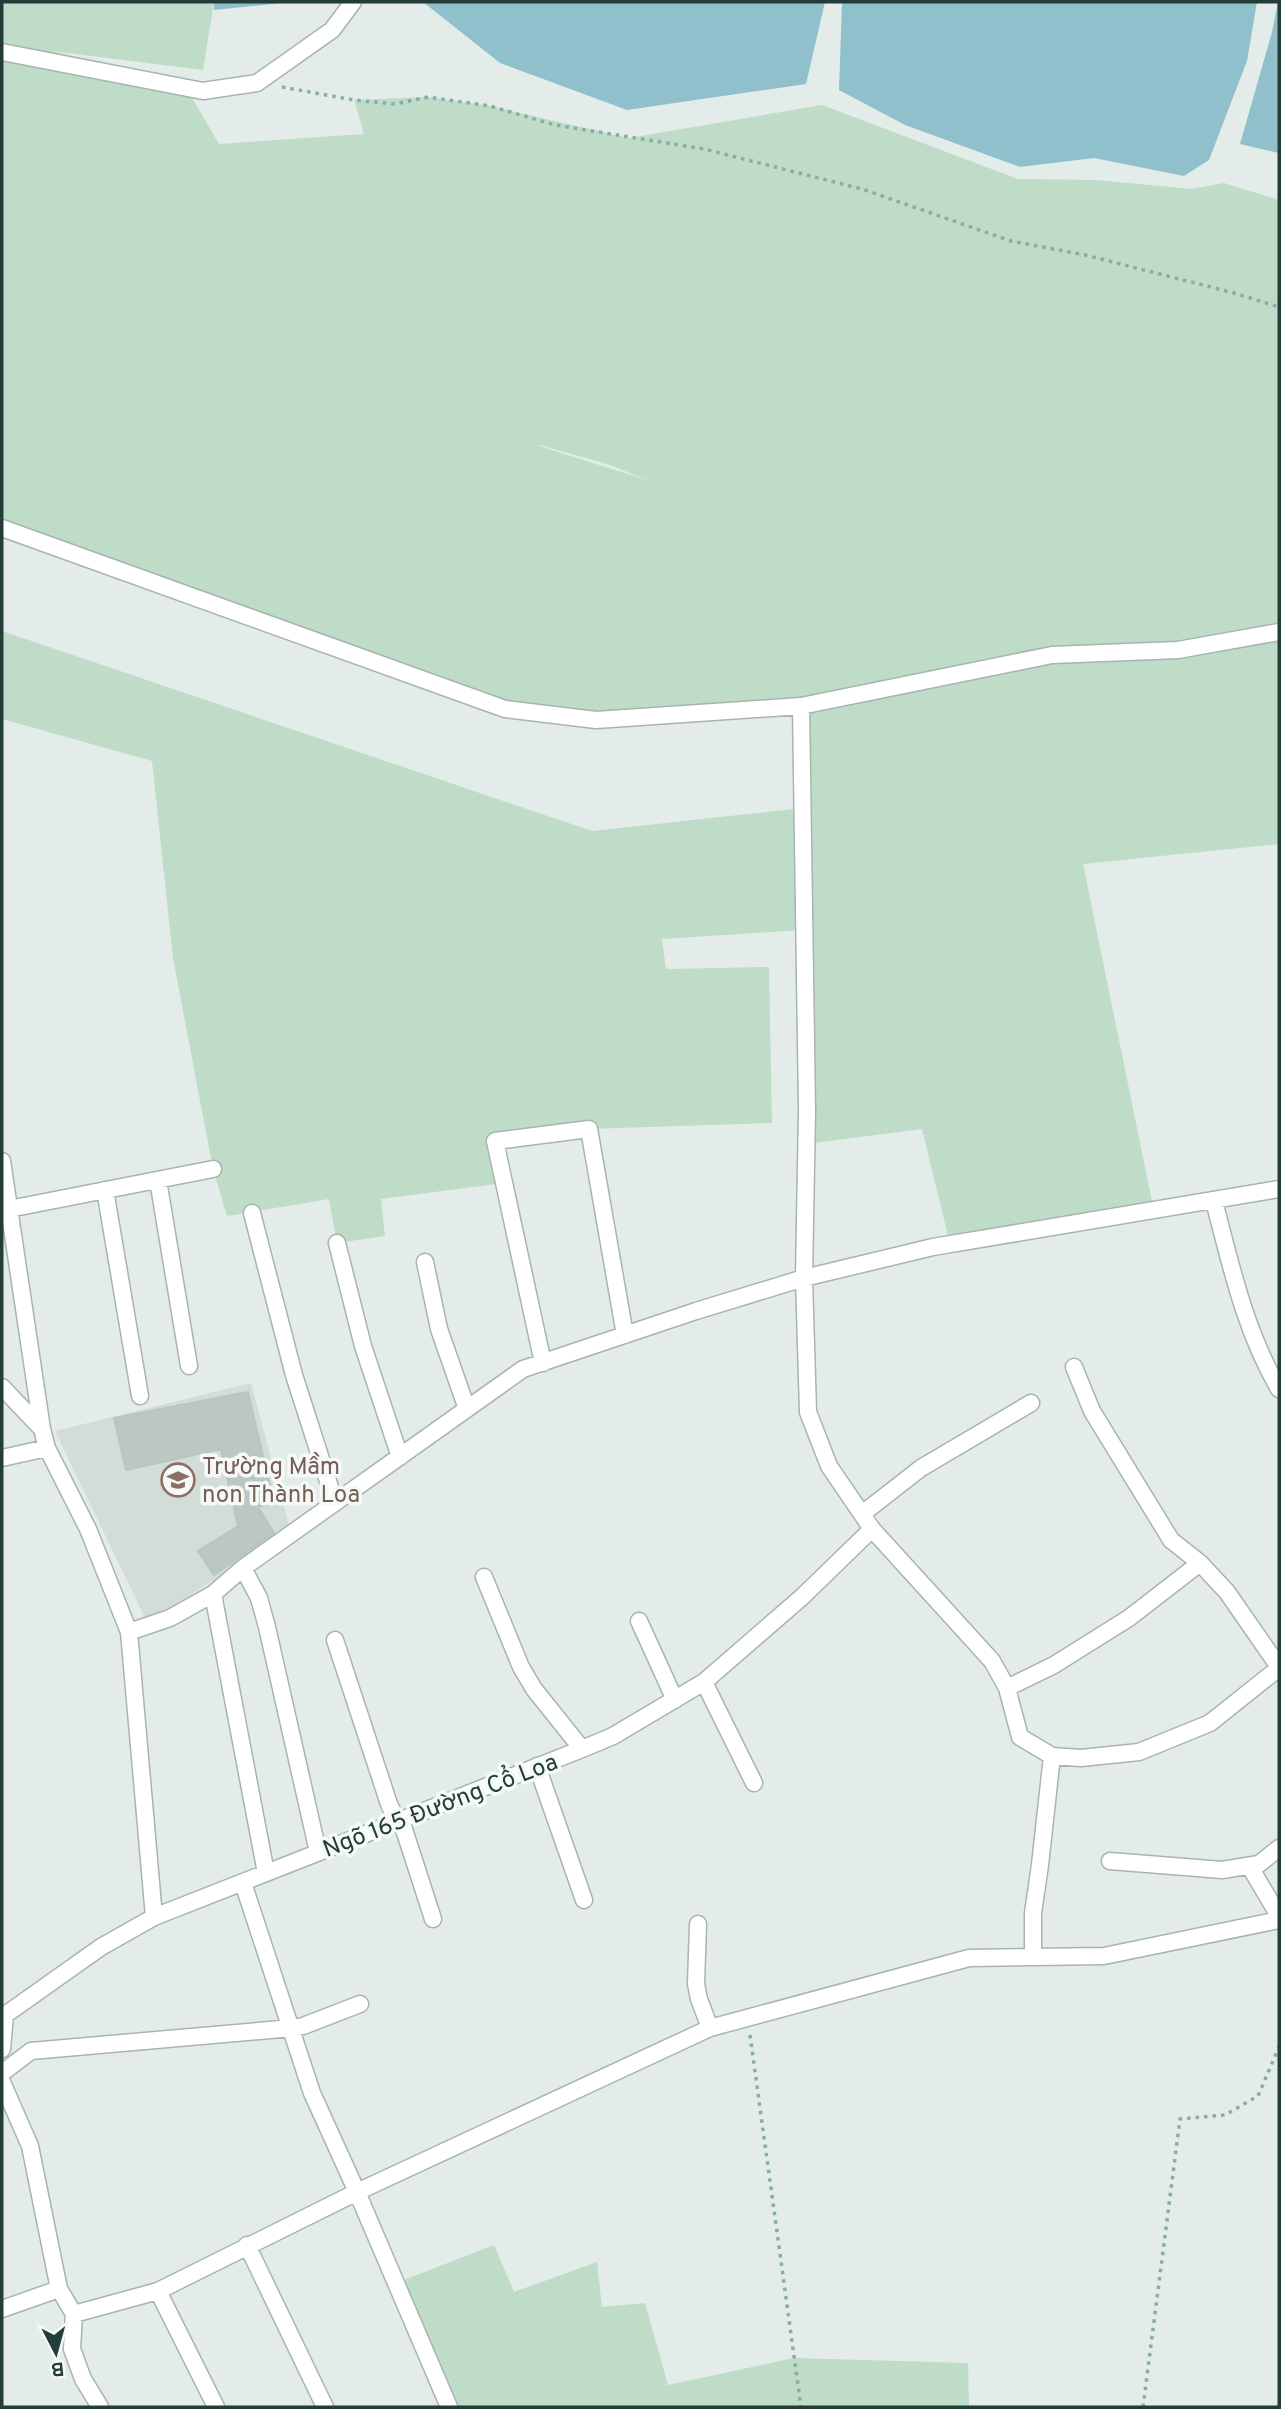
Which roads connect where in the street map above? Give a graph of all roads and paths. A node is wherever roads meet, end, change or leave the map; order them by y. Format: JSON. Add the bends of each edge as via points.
{"nodes":[{"id":1,"x":353,"y":2,"type":"edge"},
{"id":2,"x":2,"y":52,"type":"edge"},
{"id":3,"x":257,"y":83,"type":"junction"},
{"id":4,"x":1279,"y":307,"type":"edge"},
{"id":5,"x":2,"y":528,"type":"edge"},
{"id":6,"x":1279,"y":632,"type":"edge"},
{"id":7,"x":800,"y":706,"type":"junction"},
{"id":8,"x":2,"y":1161,"type":"edge"},
{"id":9,"x":213,"y":1169,"type":"dead end"},
{"id":10,"x":159,"y":1180,"type":"junction"},
{"id":11,"x":1279,"y":1189,"type":"edge"},
{"id":12,"x":105,"y":1190,"type":"junction"},
{"id":13,"x":1214,"y":1201,"type":"junction"},
{"id":14,"x":9,"y":1209,"type":"junction"},
{"id":15,"x":252,"y":1213,"type":"dead end"},
{"id":16,"x":337,"y":1243,"type":"dead end"},
{"id":17,"x":425,"y":1262,"type":"dead end"},
{"id":18,"x":804,"y":1278,"type":"junction"},
{"id":19,"x":625,"y":1335,"type":"junction"},
{"id":20,"x":543,"y":1363,"type":"junction"},
{"id":21,"x":189,"y":1366,"type":"dead end"},
{"id":22,"x":1074,"y":1367,"type":"dead end"},
{"id":23,"x":2,"y":1387,"type":"edge"},
{"id":24,"x":1279,"y":1389,"type":"edge"},
{"id":25,"x":140,"y":1396,"type":"dead end"},
{"id":26,"x":1031,"y":1403,"type":"dead end"},
{"id":27,"x":467,"y":1409,"type":"junction"},
{"id":28,"x":42,"y":1429,"type":"junction"},
{"id":29,"x":47,"y":1448,"type":"junction"},
{"id":30,"x":400,"y":1457,"type":"junction"},
{"id":31,"x":2,"y":1458,"type":"edge"},
{"id":32,"x":335,"y":1503,"type":"junction"},
{"id":33,"x":862,"y":1514,"type":"junction"},
{"id":34,"x":872,"y":1529,"type":"junction"},
{"id":35,"x":1200,"y":1563,"type":"junction"},
{"id":36,"x":243,"y":1568,"type":"junction"},
{"id":37,"x":484,"y":1577,"type":"dead end"},
{"id":38,"x":213,"y":1594,"type":"junction"},
{"id":39,"x":639,"y":1621,"type":"dead end"},
{"id":40,"x":129,"y":1632,"type":"junction"},
{"id":41,"x":335,"y":1640,"type":"dead end"},
{"id":42,"x":1279,"y":1667,"type":"edge"},
{"id":43,"x":704,"y":1682,"type":"junction"},
{"id":44,"x":1006,"y":1688,"type":"junction"},
{"id":45,"x":674,"y":1700,"type":"junction"},
{"id":46,"x":582,"y":1749,"type":"junction"},
{"id":47,"x":1052,"y":1756,"type":"junction"},
{"id":48,"x":537,"y":1766,"type":"junction"},
{"id":49,"x":754,"y":1783,"type":"dead end"},
{"id":50,"x":399,"y":1821,"type":"junction"},
{"id":51,"x":1279,"y":1848,"type":"edge"},
{"id":52,"x":318,"y":1852,"type":"junction"},
{"id":53,"x":1110,"y":1861,"type":"dead end"},
{"id":54,"x":1250,"y":1867,"type":"junction"},
{"id":55,"x":266,"y":1873,"type":"junction"},
{"id":56,"x":243,"y":1882,"type":"junction"},
{"id":57,"x":584,"y":1900,"type":"dead end"},
{"id":58,"x":154,"y":1917,"type":"junction"},
{"id":59,"x":1279,"y":1918,"type":"edge"},
{"id":60,"x":433,"y":1919,"type":"dead end"},
{"id":61,"x":698,"y":1924,"type":"dead end"},
{"id":62,"x":1033,"y":1956,"type":"junction"},
{"id":63,"x":360,"y":2004,"type":"dead end"},
{"id":64,"x":748,"y":2018,"type":"junction"},
{"id":65,"x":292,"y":2028,"type":"junction"},
{"id":66,"x":710,"y":2028,"type":"junction"},
{"id":67,"x":1279,"y":2047,"type":"edge"},
{"id":68,"x":2,"y":2049,"type":"edge"},
{"id":69,"x":2,"y":2073,"type":"edge"},
{"id":70,"x":2,"y":2082,"type":"edge"},
{"id":71,"x":357,"y":2192,"type":"junction"},
{"id":72,"x":247,"y":2245,"type":"junction"},
{"id":73,"x":59,"y":2289,"type":"junction"},
{"id":74,"x":158,"y":2291,"type":"junction"},
{"id":75,"x":2,"y":2309,"type":"edge"},
{"id":76,"x":75,"y":2314,"type":"junction"},
{"id":77,"x":100,"y":2407,"type":"edge"},
{"id":78,"x":216,"y":2407,"type":"edge"},
{"id":79,"x":325,"y":2407,"type":"edge"},
{"id":80,"x":449,"y":2407,"type":"edge"},
{"id":81,"x":801,"y":2407,"type":"edge"},
{"id":82,"x":1143,"y":2407,"type":"edge"}],
"edges":[{"from":1,"to":3,"type":"street","via":[[332,30]]},
{"from":2,"to":3,"type":"street","via":[[203,90]]},
{"from":3,"to":4,"type":"path","via":[[354,100],[395,104],[428,97],[489,106],[555,125],[704,149],[862,189],[1012,241],[1085,254]]},
{"from":5,"to":7,"type":"street","via":[[505,709],[596,720]]},
{"from":6,"to":7,"type":"street","via":[[1178,650],[1052,654]]},
{"from":7,"to":18,"type":"street","via":[[807,1110]]},
{"from":8,"to":14,"type":"street"},
{"from":9,"to":10,"type":"street"},
{"from":10,"to":12,"type":"street"},
{"from":10,"to":21,"type":"street"},
{"from":11,"to":13,"type":"street"},
{"from":12,"to":14,"type":"street"},
{"from":12,"to":25,"type":"street"},
{"from":13,"to":18,"type":"street","via":[[933,1247]]},
{"from":13,"to":24,"type":"street","via":[[1242,1306]]},
{"from":14,"to":28,"type":"street"},
{"from":15,"to":32,"type":"street","via":[[294,1375]]},
{"from":16,"to":30,"type":"street","via":[[363,1346]]},
{"from":17,"to":27,"type":"street","via":[[439,1329]]},
{"from":18,"to":19,"type":"street"},
{"from":18,"to":33,"type":"street","via":[[808,1412],[829,1466]]},
{"from":19,"to":20,"type":"street"},
{"from":19,"to":20,"type":"street","via":[[589,1129],[495,1141]]},
{"from":20,"to":27,"type":"street","via":[[523,1369]]},
{"from":22,"to":35,"type":"street","via":[[1092,1411],[1171,1540]]},
{"from":23,"to":28,"type":"street"},
{"from":26,"to":33,"type":"street","via":[[921,1468]]},
{"from":27,"to":30,"type":"street"},
{"from":28,"to":29,"type":"street"},
{"from":29,"to":31,"type":"street"},
{"from":29,"to":40,"type":"street","via":[[88,1529]]},
{"from":30,"to":32,"type":"street"},
{"from":32,"to":36,"type":"street"},
{"from":33,"to":34,"type":"street"},
{"from":34,"to":43,"type":"street","name":"Ngõ 165 Đường Cổ Loa"},
{"from":34,"to":44,"type":"street","via":[[992,1661]]},
{"from":35,"to":42,"type":"street","via":[[1227,1592]]},
{"from":35,"to":44,"type":"street","via":[[1129,1618],[1054,1665]]},
{"from":36,"to":38,"type":"street"},
{"from":36,"to":52,"type":"street","via":[[259,1598],[267,1627]]},
{"from":37,"to":46,"type":"street","via":[[521,1667]]},
{"from":38,"to":40,"type":"street","via":[[170,1618]]},
{"from":38,"to":55,"type":"street"},
{"from":39,"to":45,"type":"street"},
{"from":40,"to":58,"type":"street"},
{"from":41,"to":50,"type":"street","via":[[389,1804]]},
{"from":42,"to":47,"type":"street","via":[[1210,1723],[1139,1752]]},
{"from":43,"to":45,"type":"street","name":"Ngõ 165 Đường Cổ Loa"},
{"from":43,"to":49,"type":"street"},
{"from":44,"to":47,"type":"street","via":[[1020,1737]]},
{"from":45,"to":46,"type":"street","name":"Ngõ 165 Đường Cổ Loa"},
{"from":46,"to":48,"type":"street","name":"Ngõ 165 Đường Cổ Loa"},
{"from":47,"to":62,"type":"street","via":[[1033,1913]]},
{"from":48,"to":50,"type":"street","name":"Ngõ 165 Đường Cổ Loa"},
{"from":48,"to":57,"type":"street"},
{"from":50,"to":52,"type":"street","name":"Ngõ 165 Đường Cổ Loa"},
{"from":50,"to":60,"type":"street"},
{"from":51,"to":54,"type":"street"},
{"from":52,"to":55,"type":"street","name":"Ngõ 165 Đường Cổ Loa"},
{"from":53,"to":54,"type":"street","via":[[1222,1870]]},
{"from":54,"to":59,"type":"street"},
{"from":55,"to":56,"type":"street","name":"Ngõ 165 Đường Cổ Loa"},
{"from":56,"to":58,"type":"street","name":"Ngõ 165 Đường Cổ Loa"},
{"from":56,"to":65,"type":"street"},
{"from":58,"to":68,"type":"street","name":"Ngõ 165 Đường Cổ Loa","via":[[101,1947],[5,2015]]},
{"from":59,"to":62,"type":"street","via":[[1104,1956]]},
{"from":61,"to":66,"type":"street","via":[[696,1984]]},
{"from":62,"to":64,"type":"street","via":[[968,1958]]},
{"from":63,"to":65,"type":"street"},
{"from":64,"to":66,"type":"street"},
{"from":64,"to":81,"type":"path"},
{"from":65,"to":69,"type":"street","via":[[31,2051]]},
{"from":65,"to":71,"type":"street","via":[[312,2093]]},
{"from":66,"to":71,"type":"street"},
{"from":67,"to":82,"type":"path","via":[[1258,2096],[1225,2115],[1180,2119]]},
{"from":70,"to":73,"type":"street","via":[[30,2146]]},
{"from":71,"to":72,"type":"street"},
{"from":71,"to":80,"type":"street"},
{"from":72,"to":74,"type":"street"},
{"from":72,"to":79,"type":"street"},
{"from":73,"to":75,"type":"street"},
{"from":73,"to":76,"type":"street"},
{"from":74,"to":76,"type":"street"},
{"from":74,"to":78,"type":"street"},
{"from":76,"to":77,"type":"street","via":[[72,2349]]}]}
